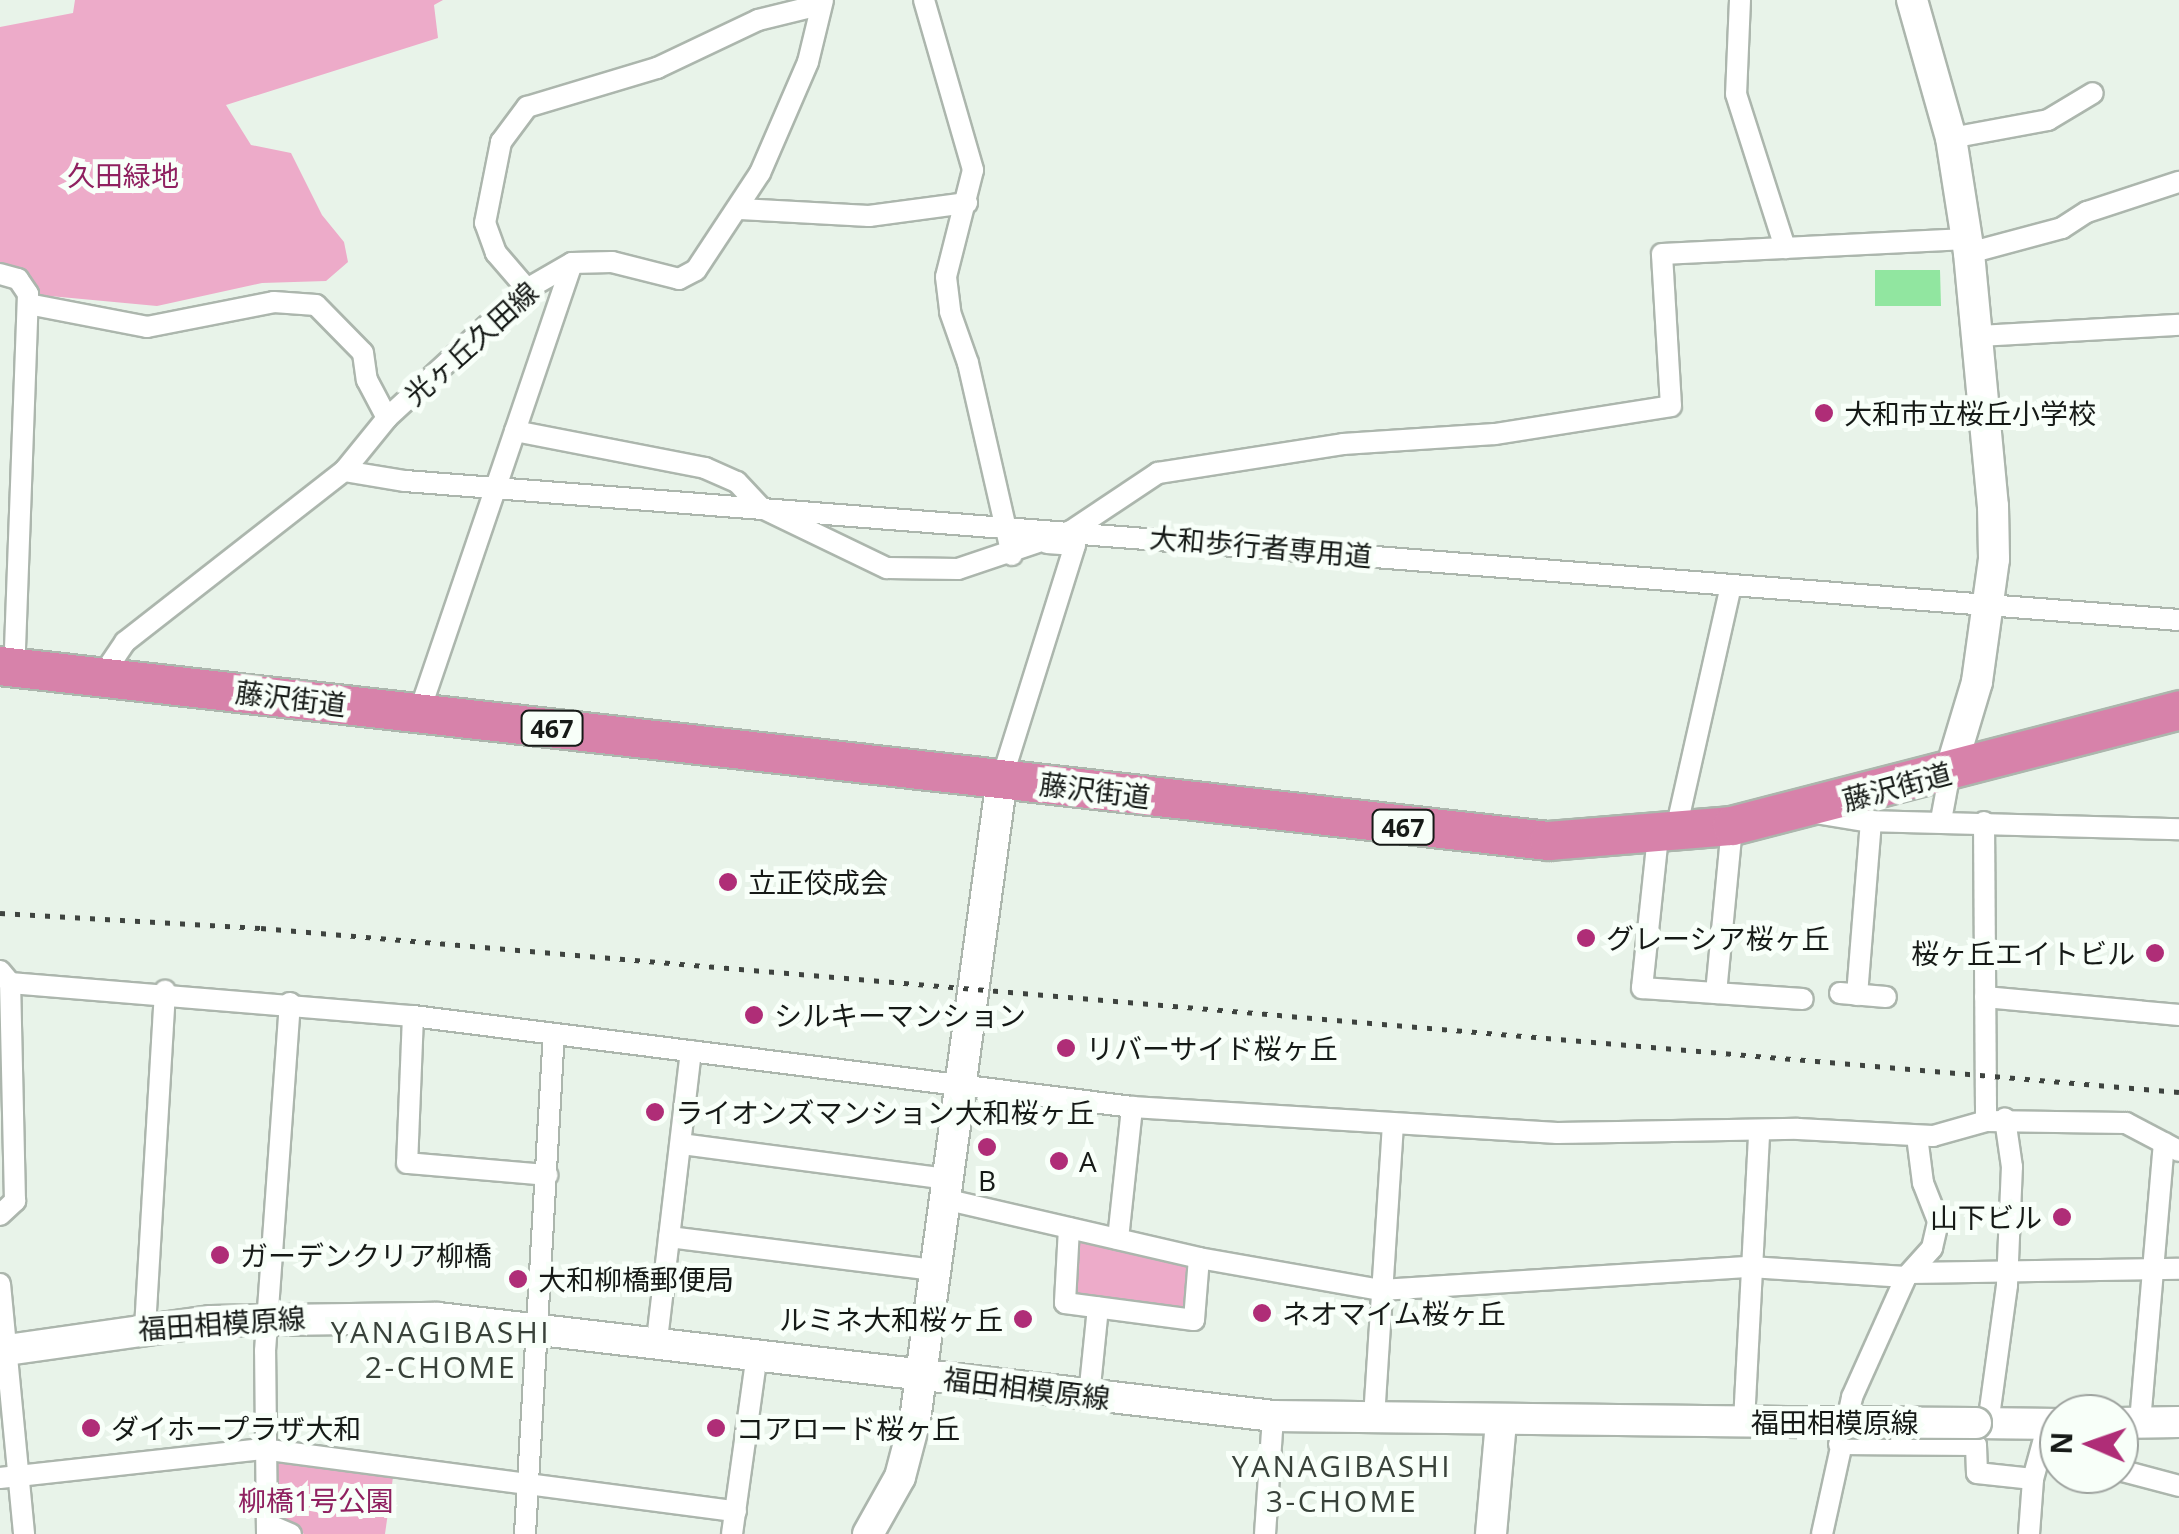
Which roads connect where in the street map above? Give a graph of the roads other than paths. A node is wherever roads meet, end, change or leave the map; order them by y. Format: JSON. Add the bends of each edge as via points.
{"nodes":[{"id":1,"x":924,"y":0,"type":"edge"},
{"id":2,"x":1740,"y":0,"type":"edge"},
{"id":3,"x":1912,"y":0,"type":"edge"},
{"id":4,"x":821,"y":2,"type":"edge"},
{"id":5,"x":2092,"y":93,"type":"dead end"},
{"id":6,"x":1951,"y":138,"type":"junction"},
{"id":7,"x":2179,"y":182,"type":"edge"},
{"id":8,"x":967,"y":203,"type":"junction"},
{"id":9,"x":740,"y":209,"type":"junction"},
{"id":10,"x":1968,"y":246,"type":"junction"},
{"id":11,"x":1786,"y":248,"type":"junction"},
{"id":12,"x":572,"y":262,"type":"junction"},
{"id":13,"x":0,"y":274,"type":"edge"},
{"id":14,"x":526,"y":289,"type":"junction"},
{"id":15,"x":28,"y":304,"type":"junction"},
{"id":16,"x":2179,"y":324,"type":"edge"},
{"id":17,"x":1980,"y":336,"type":"junction"},
{"id":18,"x":387,"y":418,"type":"junction"},
{"id":19,"x":515,"y":431,"type":"junction"},
{"id":20,"x":344,"y":470,"type":"junction"},
{"id":21,"x":496,"y":488,"type":"junction"},
{"id":22,"x":760,"y":507,"type":"junction"},
{"id":23,"x":1005,"y":525,"type":"junction"},
{"id":24,"x":1072,"y":531,"type":"junction"},
{"id":25,"x":1042,"y":543,"type":"junction"},
{"id":26,"x":1012,"y":555,"type":"junction"},
{"id":27,"x":1731,"y":586,"type":"junction"},
{"id":28,"x":1990,"y":602,"type":"junction"},
{"id":29,"x":2179,"y":620,"type":"edge"},
{"id":30,"x":7,"y":667,"type":"edge"},
{"id":31,"x":102,"y":676,"type":"junction"},
{"id":32,"x":2179,"y":710,"type":"edge"},
{"id":33,"x":419,"y":713,"type":"junction"},
{"id":34,"x":1950,"y":772,"type":"junction"},
{"id":35,"x":1002,"y":778,"type":"junction"},
{"id":36,"x":1803,"y":810,"type":"junction"},
{"id":37,"x":1941,"y":820,"type":"junction"},
{"id":38,"x":1871,"y":821,"type":"junction"},
{"id":39,"x":1984,"y":822,"type":"junction"},
{"id":40,"x":1732,"y":826,"type":"junction"},
{"id":41,"x":2179,"y":830,"type":"edge"},
{"id":42,"x":1667,"y":835,"type":"junction"},
{"id":43,"x":5,"y":977,"type":"edge"},
{"id":44,"x":165,"y":990,"type":"junction"},
{"id":45,"x":1716,"y":993,"type":"junction"},
{"id":46,"x":1886,"y":997,"type":"dead end"},
{"id":47,"x":1985,"y":997,"type":"junction"},
{"id":48,"x":1803,"y":999,"type":"dead end"},
{"id":49,"x":290,"y":1003,"type":"junction"},
{"id":50,"x":2179,"y":1015,"type":"edge"},
{"id":51,"x":412,"y":1016,"type":"junction"},
{"id":52,"x":554,"y":1035,"type":"junction"},
{"id":53,"x":691,"y":1051,"type":"junction"},
{"id":54,"x":959,"y":1084,"type":"junction"},
{"id":55,"x":1132,"y":1108,"type":"junction"},
{"id":56,"x":1995,"y":1120,"type":"junction"},
{"id":57,"x":1393,"y":1126,"type":"junction"},
{"id":58,"x":1759,"y":1132,"type":"junction"},
{"id":59,"x":1917,"y":1136,"type":"junction"},
{"id":60,"x":681,"y":1144,"type":"junction"},
{"id":61,"x":2171,"y":1147,"type":"edge"},
{"id":62,"x":546,"y":1175,"type":"junction"},
{"id":63,"x":945,"y":1189,"type":"junction"},
{"id":64,"x":0,"y":1215,"type":"edge"},
{"id":65,"x":1069,"y":1228,"type":"junction"},
{"id":66,"x":669,"y":1237,"type":"junction"},
{"id":67,"x":1118,"y":1239,"type":"junction"},
{"id":68,"x":1199,"y":1258,"type":"junction"},
{"id":69,"x":1750,"y":1267,"type":"junction"},
{"id":70,"x":2154,"y":1267,"type":"junction"},
{"id":71,"x":934,"y":1270,"type":"junction"},
{"id":72,"x":2008,"y":1270,"type":"junction"},
{"id":73,"x":2179,"y":1270,"type":"edge"},
{"id":74,"x":1908,"y":1275,"type":"junction"},
{"id":75,"x":0,"y":1284,"type":"edge"},
{"id":76,"x":1381,"y":1290,"type":"junction"},
{"id":77,"x":1098,"y":1307,"type":"junction"},
{"id":78,"x":268,"y":1318,"type":"junction"},
{"id":79,"x":538,"y":1326,"type":"junction"},
{"id":80,"x":145,"y":1328,"type":"junction"},
{"id":81,"x":657,"y":1340,"type":"junction"},
{"id":82,"x":2,"y":1351,"type":"edge"},
{"id":83,"x":757,"y":1352,"type":"junction"},
{"id":84,"x":921,"y":1374,"type":"junction"},
{"id":85,"x":2130,"y":1394,"type":"edge"},
{"id":86,"x":1089,"y":1396,"type":"junction"},
{"id":87,"x":1272,"y":1416,"type":"junction"},
{"id":88,"x":1374,"y":1418,"type":"junction"},
{"id":89,"x":1501,"y":1421,"type":"junction"},
{"id":90,"x":1744,"y":1422,"type":"junction"},
{"id":91,"x":2179,"y":1422,"type":"edge"},
{"id":92,"x":1982,"y":1423,"type":"junction"},
{"id":93,"x":2039,"y":1424,"type":"edge"},
{"id":94,"x":2139,"y":1426,"type":"edge"},
{"id":95,"x":1839,"y":1444,"type":"junction"},
{"id":96,"x":262,"y":1450,"type":"junction"},
{"id":97,"x":2039,"y":1463,"type":"edge"},
{"id":98,"x":2139,"y":1475,"type":"edge"},
{"id":99,"x":9,"y":1476,"type":"edge"},
{"id":100,"x":2033,"y":1479,"type":"junction"},
{"id":101,"x":528,"y":1483,"type":"junction"},
{"id":102,"x":2179,"y":1486,"type":"edge"},
{"id":103,"x":736,"y":1511,"type":"junction"},
{"id":104,"x":267,"y":1529,"type":"edge"},
{"id":105,"x":24,"y":1534,"type":"edge"},
{"id":106,"x":290,"y":1534,"type":"edge"},
{"id":107,"x":525,"y":1534,"type":"edge"},
{"id":108,"x":732,"y":1534,"type":"edge"},
{"id":109,"x":868,"y":1534,"type":"edge"},
{"id":110,"x":1264,"y":1534,"type":"edge"},
{"id":111,"x":1492,"y":1534,"type":"edge"},
{"id":112,"x":1822,"y":1534,"type":"edge"},
{"id":113,"x":2029,"y":1534,"type":"edge"}],
"edges":[{"from":1,"to":8,"type":"street","via":[[974,170]]},
{"from":2,"to":11,"type":"street","via":[[1736,94]]},
{"from":3,"to":6,"type":"street"},
{"from":4,"to":9,"type":"street","via":[[790,110]]},
{"from":4,"to":14,"type":"street","via":[[758,20],[658,68],[527,107],[502,142],[485,222],[496,253]]},
{"from":5,"to":6,"type":"street","via":[[2048,120]]},
{"from":6,"to":10,"type":"street"},
{"from":7,"to":10,"type":"street","via":[[2087,212],[2062,228]]},
{"from":8,"to":9,"type":"street","via":[[869,216]]},
{"from":8,"to":23,"type":"street","via":[[946,276],[950,312]]},
{"from":9,"to":12,"type":"street","via":[[696,270],[678,279],[612,262]]},
{"from":10,"to":11,"type":"street"},
{"from":10,"to":17,"type":"street"},
{"from":11,"to":24,"type":"street","via":[[1662,254],[1671,406],[1158,473]]},
{"from":12,"to":14,"type":"street","name":"光ヶ丘久田線"},
{"from":12,"to":19,"type":"street"},
{"from":13,"to":15,"type":"street","via":[[18,279]]},
{"from":14,"to":18,"type":"street","name":"光ヶ丘久田線"},
{"from":15,"to":18,"type":"street","via":[[147,327],[274,302],[316,304],[362,353],[367,380]]},
{"from":15,"to":30,"type":"street"},
{"from":16,"to":17,"type":"street"},
{"from":17,"to":28,"type":"street","via":[[1994,506]]},
{"from":18,"to":20,"type":"street","name":"光ヶ丘久田線"},
{"from":19,"to":21,"type":"street"},
{"from":19,"to":22,"type":"street","via":[[704,468],[737,482]]},
{"from":20,"to":21,"type":"street","name":"大和歩行者専用道"},
{"from":20,"to":31,"type":"street","name":"光ヶ丘久田線","via":[[125,642]]},
{"from":21,"to":22,"type":"street","name":"大和歩行者専用道"},
{"from":21,"to":33,"type":"street"},
{"from":22,"to":23,"type":"street","name":"大和歩行者専用道"},
{"from":22,"to":26,"type":"street","via":[[887,568],[958,569]]},
{"from":23,"to":24,"type":"street","name":"大和歩行者専用道"},
{"from":23,"to":26,"type":"street"},
{"from":24,"to":25,"type":"street"},
{"from":24,"to":27,"type":"street","name":"大和歩行者専用道"},
{"from":25,"to":26,"type":"street"},
{"from":25,"to":35,"type":"street","via":[[1075,545]]},
{"from":27,"to":28,"type":"street","name":"大和歩行者専用道"},
{"from":27,"to":42,"type":"street"},
{"from":28,"to":29,"type":"street","name":"大和歩行者専用道"},
{"from":28,"to":34,"type":"street","via":[[1977,682]]},
{"from":30,"to":31,"type":"highway","name":"藤沢街道","number":"467"},
{"from":31,"to":33,"type":"highway","name":"藤沢街道","number":"467"},
{"from":32,"to":34,"type":"highway","name":"藤沢街道","number":"467"},
{"from":33,"to":35,"type":"highway","name":"藤沢街道","number":"467"},
{"from":34,"to":36,"type":"highway","name":"藤沢街道","number":"467"},
{"from":34,"to":37,"type":"street"},
{"from":35,"to":42,"type":"highway","name":"藤沢街道","number":"467","via":[[1466,834],[1550,840]]},
{"from":35,"to":54,"type":"street"},
{"from":36,"to":38,"type":"street"},
{"from":36,"to":40,"type":"highway","name":"藤沢街道","number":"467"},
{"from":37,"to":38,"type":"street"},
{"from":37,"to":39,"type":"street"},
{"from":38,"to":46,"type":"street","via":[[1849,994]]},
{"from":39,"to":41,"type":"street"},
{"from":39,"to":47,"type":"street"},
{"from":40,"to":42,"type":"highway","name":"藤沢街道","number":"467"},
{"from":40,"to":45,"type":"street"},
{"from":42,"to":45,"type":"street","via":[[1642,988]]},
{"from":43,"to":44,"type":"street"},
{"from":43,"to":64,"type":"street","via":[[16,1201]]},
{"from":44,"to":49,"type":"street"},
{"from":44,"to":80,"type":"street"},
{"from":45,"to":48,"type":"street"},
{"from":47,"to":50,"type":"street"},
{"from":47,"to":56,"type":"street"},
{"from":49,"to":51,"type":"street"},
{"from":49,"to":78,"type":"street"},
{"from":51,"to":52,"type":"street"},
{"from":51,"to":62,"type":"street","via":[[406,1163]]},
{"from":52,"to":53,"type":"street"},
{"from":52,"to":62,"type":"street"},
{"from":53,"to":54,"type":"street"},
{"from":53,"to":60,"type":"street"},
{"from":54,"to":55,"type":"street"},
{"from":54,"to":63,"type":"street"},
{"from":55,"to":57,"type":"street"},
{"from":55,"to":67,"type":"street"},
{"from":56,"to":59,"type":"street"},
{"from":56,"to":61,"type":"street","via":[[2126,1123]]},
{"from":56,"to":72,"type":"street","via":[[2012,1167]]},
{"from":57,"to":58,"type":"street"},
{"from":57,"to":76,"type":"street"},
{"from":58,"to":59,"type":"street"},
{"from":58,"to":69,"type":"street"},
{"from":59,"to":74,"type":"street","via":[[1922,1183],[1938,1221],[1932,1248]]},
{"from":60,"to":63,"type":"street"},
{"from":60,"to":66,"type":"street"},
{"from":61,"to":70,"type":"street"},
{"from":62,"to":79,"type":"street"},
{"from":63,"to":65,"type":"street"},
{"from":63,"to":71,"type":"street"},
{"from":65,"to":67,"type":"street"},
{"from":65,"to":77,"type":"street","via":[[1066,1303]]},
{"from":66,"to":71,"type":"street"},
{"from":66,"to":81,"type":"street"},
{"from":67,"to":68,"type":"street"},
{"from":68,"to":76,"type":"street"},
{"from":68,"to":77,"type":"street","via":[[1194,1320]]},
{"from":69,"to":74,"type":"street"},
{"from":69,"to":76,"type":"street"},
{"from":69,"to":90,"type":"street"},
{"from":70,"to":72,"type":"street"},
{"from":70,"to":73,"type":"street"},
{"from":70,"to":85,"type":"street"},
{"from":71,"to":84,"type":"street"},
{"from":72,"to":74,"type":"street"},
{"from":72,"to":92,"type":"street"},
{"from":74,"to":95,"type":"street","via":[[1852,1397]]},
{"from":75,"to":82,"type":"street"},
{"from":76,"to":88,"type":"street"},
{"from":77,"to":86,"type":"street"},
{"from":78,"to":79,"type":"street","name":"福田相模原線","via":[[438,1318]]},
{"from":78,"to":80,"type":"street","name":"福田相模原線"},
{"from":78,"to":96,"type":"street"},
{"from":79,"to":81,"type":"street","name":"福田相模原線"},
{"from":79,"to":101,"type":"street"},
{"from":80,"to":82,"type":"street","name":"福田相模原線"},
{"from":81,"to":83,"type":"street","name":"福田相模原線"},
{"from":82,"to":99,"type":"street"},
{"from":83,"to":84,"type":"street","name":"福田相模原線"},
{"from":83,"to":103,"type":"street"},
{"from":84,"to":86,"type":"street","name":"福田相模原線"},
{"from":84,"to":109,"type":"street","via":[[908,1454]]},
{"from":86,"to":87,"type":"street","name":"福田相模原線"},
{"from":87,"to":88,"type":"street","name":"福田相模原線"},
{"from":87,"to":110,"type":"street"},
{"from":88,"to":89,"type":"street","name":"福田相模原線"},
{"from":89,"to":90,"type":"street","name":"福田相模原線"},
{"from":89,"to":111,"type":"street"},
{"from":90,"to":92,"type":"street","name":"福田相模原線","bridge":true},
{"from":91,"to":94,"type":"street"},
{"from":92,"to":93,"type":"street","name":"福田相模原線"},
{"from":95,"to":100,"type":"street","via":[[1976,1445],[1977,1473]]},
{"from":95,"to":112,"type":"street"},
{"from":96,"to":99,"type":"street"},
{"from":96,"to":101,"type":"street"},
{"from":96,"to":104,"type":"street"},
{"from":97,"to":100,"type":"street"},
{"from":98,"to":102,"type":"street"},
{"from":99,"to":105,"type":"street"},
{"from":100,"to":113,"type":"street"},
{"from":101,"to":103,"type":"street"},
{"from":101,"to":107,"type":"street"},
{"from":103,"to":108,"type":"street"},
{"from":104,"to":106,"type":"street"}]}
